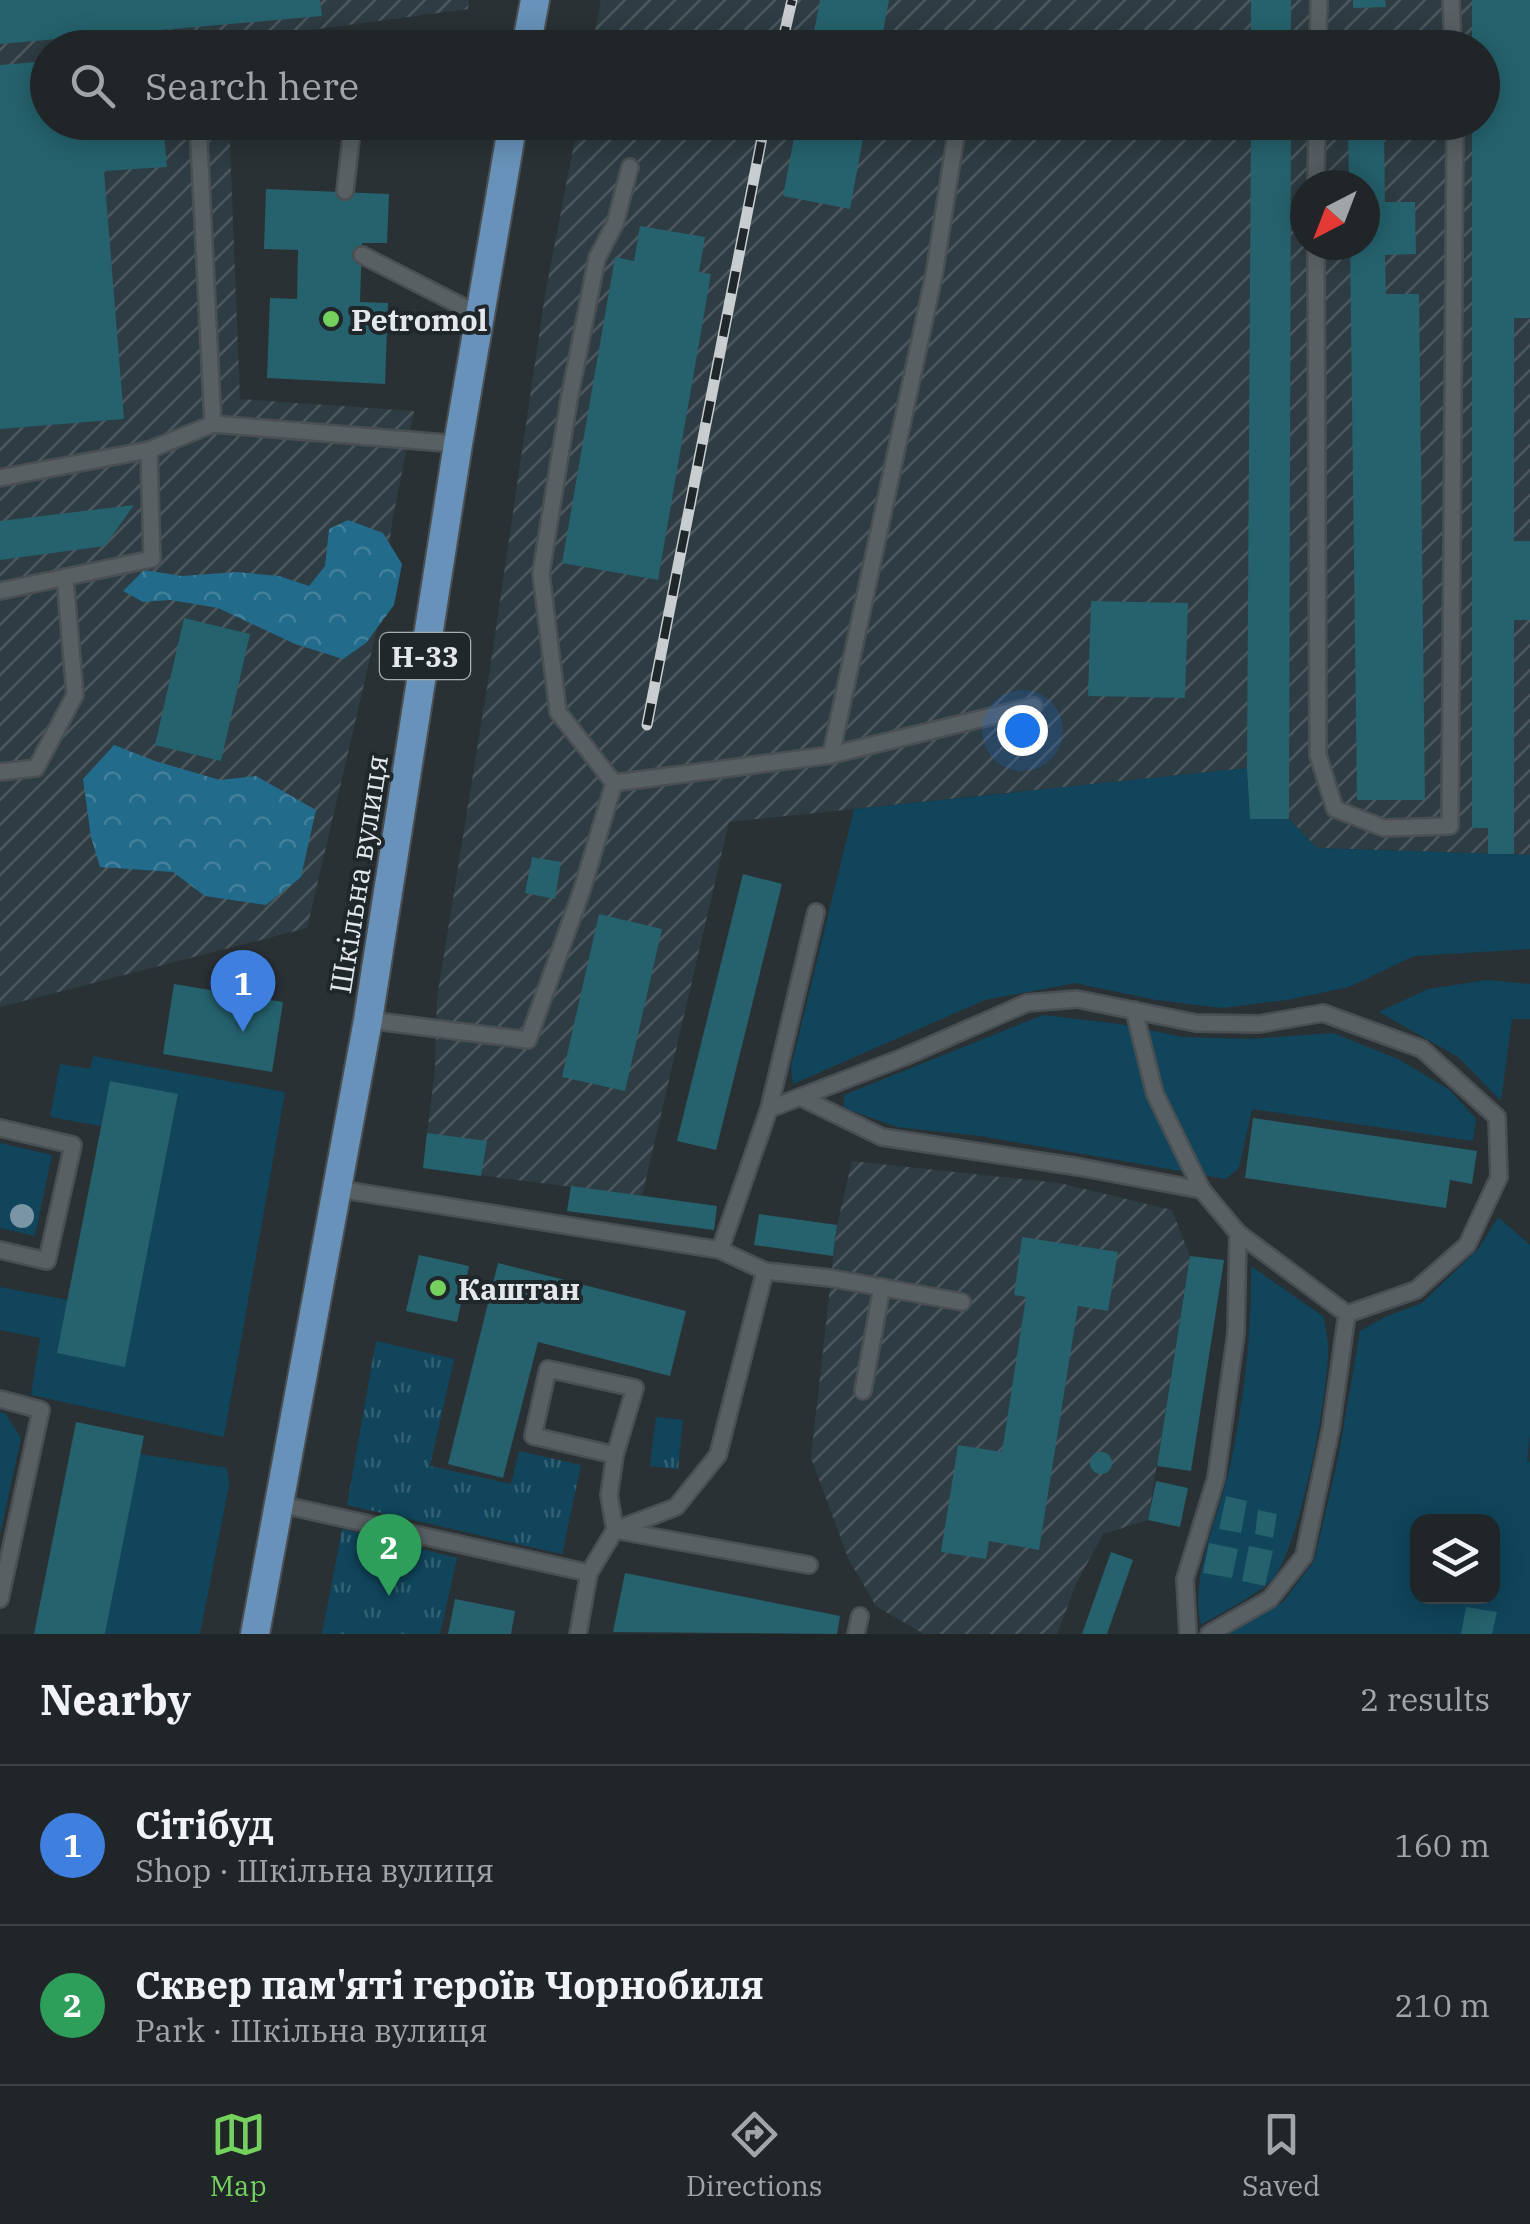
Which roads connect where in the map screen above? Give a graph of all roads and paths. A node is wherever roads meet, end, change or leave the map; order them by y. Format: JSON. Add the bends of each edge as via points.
{"nodes":[{"id":1,"x":535,"y":0,"type":"edge"},
{"id":2,"x":1319,"y":0,"type":"edge"},
{"id":3,"x":1452,"y":0,"type":"edge"},
{"id":4,"x":529,"y":30,"type":"edge"},
{"id":5,"x":1318,"y":30,"type":"edge"},
{"id":6,"x":1453,"y":30,"type":"edge"},
{"id":7,"x":199,"y":140,"type":"edge"},
{"id":8,"x":351,"y":140,"type":"edge"},
{"id":9,"x":511,"y":140,"type":"edge"},
{"id":10,"x":955,"y":140,"type":"edge"},
{"id":11,"x":1317,"y":140,"type":"edge"},
{"id":12,"x":1455,"y":140,"type":"edge"},
{"id":13,"x":630,"y":166,"type":"dead end"},
{"id":14,"x":1316,"y":170,"type":"edge"},
{"id":15,"x":345,"y":191,"type":"dead end"},
{"id":16,"x":362,"y":256,"type":"dead end"},
{"id":17,"x":1316,"y":260,"type":"edge"},
{"id":18,"x":481,"y":316,"type":"junction"},
{"id":19,"x":213,"y":424,"type":"junction"},
{"id":20,"x":458,"y":444,"type":"junction"},
{"id":21,"x":149,"y":450,"type":"junction"},
{"id":22,"x":0,"y":478,"type":"edge"},
{"id":23,"x":66,"y":577,"type":"junction"},
{"id":24,"x":0,"y":591,"type":"edge"},
{"id":25,"x":1034,"y":706,"type":"dead end"},
{"id":26,"x":831,"y":755,"type":"junction"},
{"id":27,"x":0,"y":772,"type":"edge"},
{"id":28,"x":614,"y":783,"type":"junction"},
{"id":29,"x":816,"y":912,"type":"dead end"},
{"id":30,"x":1134,"y":1010,"type":"junction"},
{"id":31,"x":368,"y":1020,"type":"junction"},
{"id":32,"x":800,"y":1097,"type":"junction"},
{"id":33,"x":769,"y":1109,"type":"junction"},
{"id":34,"x":0,"y":1128,"type":"edge"},
{"id":35,"x":338,"y":1189,"type":"junction"},
{"id":36,"x":1202,"y":1190,"type":"junction"},
{"id":37,"x":1238,"y":1234,"type":"junction"},
{"id":38,"x":0,"y":1250,"type":"edge"},
{"id":39,"x":720,"y":1250,"type":"junction"},
{"id":40,"x":765,"y":1271,"type":"junction"},
{"id":41,"x":882,"y":1288,"type":"junction"},
{"id":42,"x":962,"y":1302,"type":"dead end"},
{"id":43,"x":1348,"y":1314,"type":"junction"},
{"id":44,"x":862,"y":1391,"type":"dead end"},
{"id":45,"x":0,"y":1399,"type":"edge"},
{"id":46,"x":615,"y":1454,"type":"junction"},
{"id":47,"x":279,"y":1504,"type":"junction"},
{"id":48,"x":614,"y":1530,"type":"junction"},
{"id":49,"x":808,"y":1565,"type":"dead end"},
{"id":50,"x":589,"y":1573,"type":"junction"},
{"id":51,"x":0,"y":1599,"type":"edge"},
{"id":52,"x":860,"y":1616,"type":"dead end"},
{"id":53,"x":255,"y":1634,"type":"edge"},
{"id":54,"x":578,"y":1634,"type":"edge"},
{"id":55,"x":856,"y":1634,"type":"edge"},
{"id":56,"x":1188,"y":1634,"type":"edge"},
{"id":57,"x":1209,"y":1634,"type":"edge"}],
"edges":[{"from":1,"to":4,"type":"main road"},
{"from":2,"to":5,"type":"lane"},
{"from":3,"to":6,"type":"lane"},
{"from":7,"to":19,"type":"lane"},
{"from":8,"to":15,"type":"lane"},
{"from":9,"to":18,"type":"main road","name":"Шкільна вулиця","number":"Н-33"},
{"from":10,"to":26,"type":"lane","via":[[934,276]]},
{"from":11,"to":14,"type":"lane"},
{"from":12,"to":17,"type":"lane","via":[[1450,826],[1384,828],[1335,809],[1318,755]]},
{"from":13,"to":28,"type":"lane","via":[[615,224],[597,258],[541,573],[558,712]]},
{"from":16,"to":18,"type":"lane"},
{"from":18,"to":20,"type":"main road","name":"Шкільна вулиця","number":"Н-33"},
{"from":19,"to":20,"type":"lane"},
{"from":19,"to":21,"type":"lane"},
{"from":20,"to":31,"type":"main road","name":"Шкільна вулиця","number":"Н-33"},
{"from":21,"to":22,"type":"lane"},
{"from":21,"to":23,"type":"lane","via":[[152,559]]},
{"from":23,"to":24,"type":"lane"},
{"from":23,"to":27,"type":"lane","via":[[75,696],[36,768]]},
{"from":25,"to":26,"type":"lane"},
{"from":26,"to":28,"type":"lane"},
{"from":28,"to":31,"type":"lane","via":[[528,1040]]},
{"from":29,"to":33,"type":"lane"},
{"from":30,"to":32,"type":"lane","via":[[1077,998],[1027,1003]]},
{"from":30,"to":36,"type":"lane","via":[[1155,1094]]},
{"from":30,"to":43,"type":"lane","via":[[1196,1024],[1259,1024],[1323,1013],[1422,1049],[1497,1117],[1499,1178],[1467,1245],[1416,1290]]},
{"from":31,"to":35,"type":"main road","name":"Шкільна вулиця","number":"Н-33"},
{"from":32,"to":33,"type":"lane"},
{"from":32,"to":36,"type":"lane","via":[[882,1137]]},
{"from":33,"to":39,"type":"lane"},
{"from":34,"to":38,"type":"lane","via":[[74,1145],[48,1261]]},
{"from":35,"to":39,"type":"lane"},
{"from":35,"to":47,"type":"main road","name":"Шкільна вулиця","number":"Н-33"},
{"from":36,"to":37,"type":"lane"},
{"from":37,"to":43,"type":"lane"},
{"from":37,"to":56,"type":"lane","via":[[1236,1333],[1216,1478],[1185,1579]]},
{"from":39,"to":40,"type":"lane"},
{"from":40,"to":41,"type":"lane"},
{"from":40,"to":48,"type":"lane","via":[[718,1455],[676,1506]]},
{"from":41,"to":42,"type":"lane"},
{"from":41,"to":44,"type":"lane"},
{"from":43,"to":57,"type":"lane","via":[[1304,1556],[1270,1598]]},
{"from":45,"to":51,"type":"lane","via":[[41,1410]]},
{"from":46,"to":46,"type":"lane","via":[[634,1388],[548,1368],[534,1436]]},
{"from":46,"to":48,"type":"lane","via":[[609,1495]]},
{"from":47,"to":50,"type":"lane"},
{"from":47,"to":53,"type":"main road","name":"Шкільна вулиця","number":"Н-33"},
{"from":48,"to":49,"type":"lane"},
{"from":48,"to":50,"type":"lane"},
{"from":50,"to":54,"type":"lane"},
{"from":52,"to":55,"type":"lane"}]}
